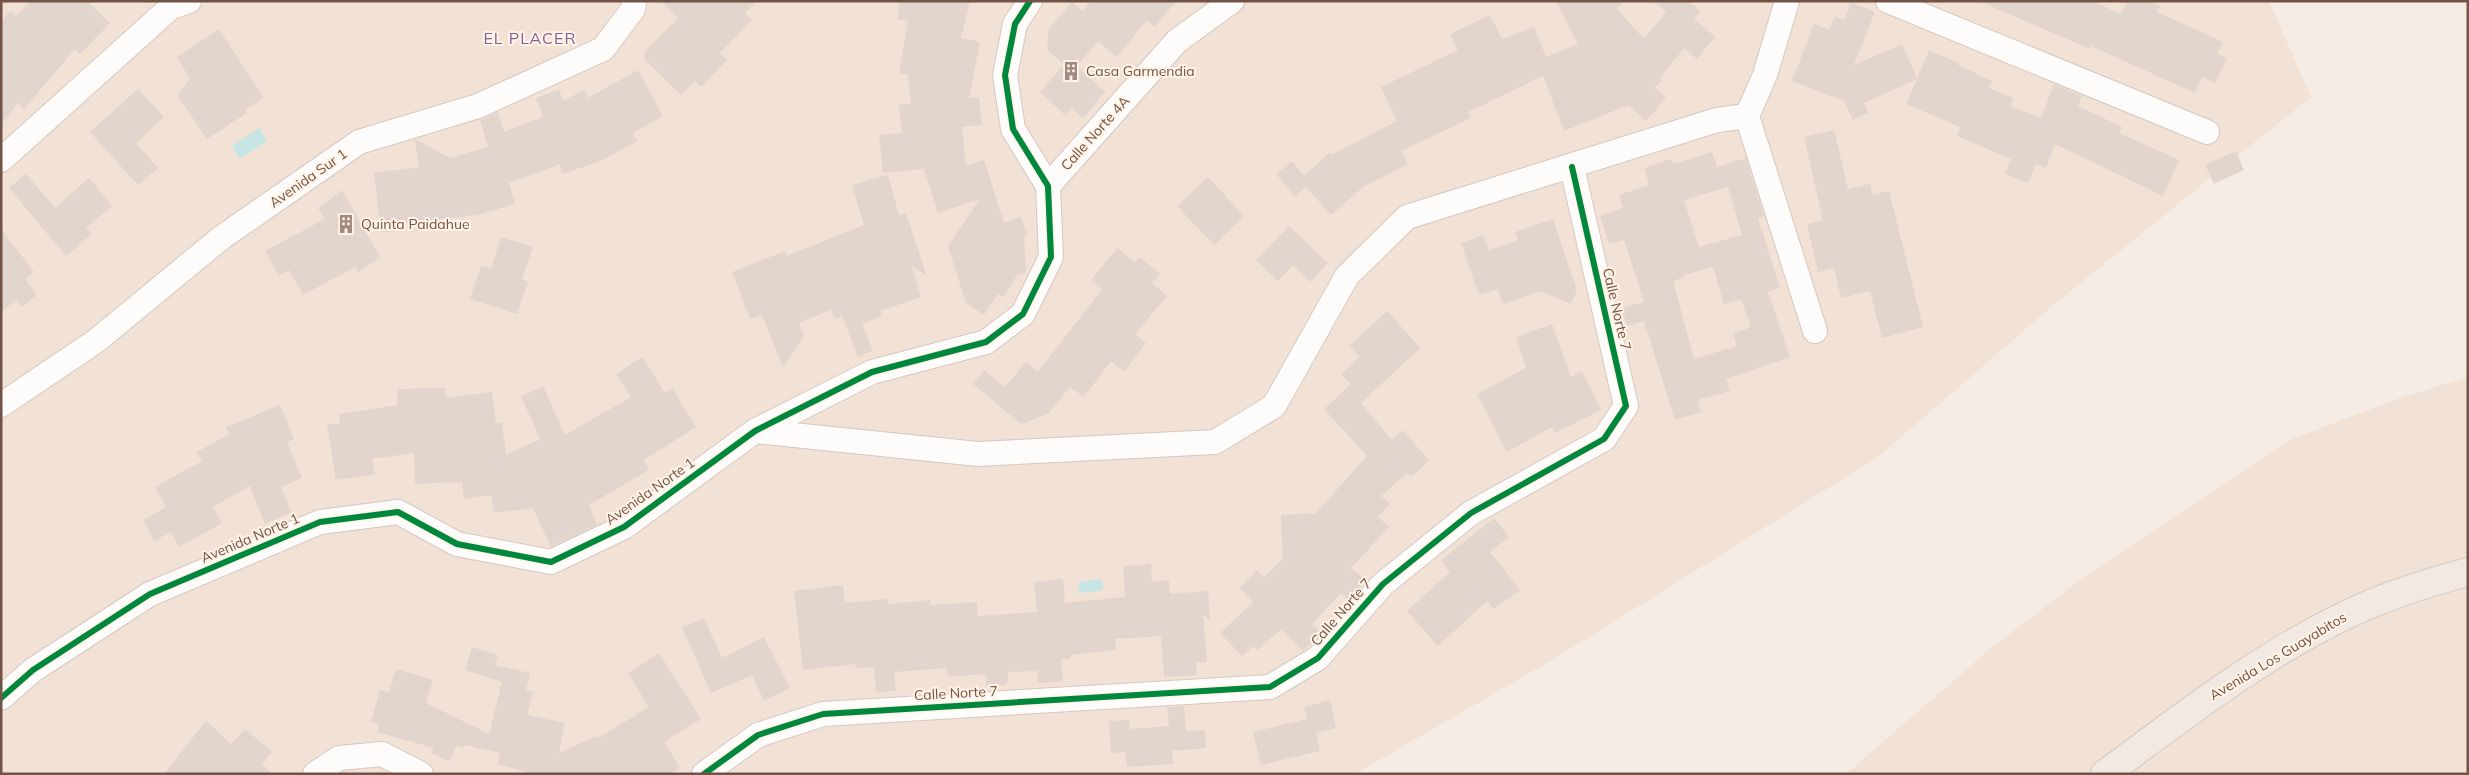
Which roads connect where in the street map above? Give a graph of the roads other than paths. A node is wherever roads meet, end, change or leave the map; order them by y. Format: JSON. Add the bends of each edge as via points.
{"nodes":[{"id":1,"x":634,"y":1,"type":"edge"},
{"id":2,"x":1030,"y":1,"type":"edge"},
{"id":3,"x":1232,"y":1,"type":"edge"},
{"id":4,"x":1787,"y":1,"type":"edge"},
{"id":5,"x":1888,"y":1,"type":"edge"},
{"id":6,"x":177,"y":3,"type":"edge"},
{"id":7,"x":1747,"y":116,"type":"junction"},
{"id":8,"x":2208,"y":132,"type":"dead end"},
{"id":9,"x":1,"y":160,"type":"edge"},
{"id":10,"x":1572,"y":167,"type":"junction"},
{"id":11,"x":1048,"y":186,"type":"junction"},
{"id":12,"x":1816,"y":331,"type":"dead end"},
{"id":13,"x":1,"y":405,"type":"edge"},
{"id":14,"x":755,"y":431,"type":"junction"},
{"id":15,"x":2468,"y":572,"type":"edge"},
{"id":16,"x":1,"y":698,"type":"edge"},
{"id":17,"x":315,"y":774,"type":"edge"},
{"id":18,"x":421,"y":774,"type":"edge"},
{"id":19,"x":704,"y":774,"type":"edge"},
{"id":20,"x":2105,"y":774,"type":"edge"}],
"edges":[{"from":1,"to":13,"type":"street","name":"Avenida Sur 1","via":[[633,9],[603,49],[478,106],[359,142],[221,238],[96,341]]},
{"from":2,"to":11,"type":"street","via":[[1015,24],[1005,75],[1014,129]]},
{"from":3,"to":11,"type":"street","name":"Calle Norte 4A","via":[[1177,41]]},
{"from":4,"to":7,"type":"street","via":[[1766,75]]},
{"from":5,"to":8,"type":"street"},
{"from":6,"to":9,"type":"street"},
{"from":7,"to":10,"type":"street","via":[[1717,120]]},
{"from":7,"to":12,"type":"street"},
{"from":10,"to":14,"type":"street","via":[[1407,216],[1347,276],[1274,406],[1215,442],[978,454]]},
{"from":10,"to":19,"type":"street","name":"Calle Norte 7","via":[[1626,406],[1604,439],[1471,513],[1382,584],[1318,658],[1270,687],[822,714],[758,736]]},
{"from":11,"to":14,"type":"street","name":"Avenida Norte 1","via":[[1051,257],[1023,314],[986,342],[872,372]]},
{"from":14,"to":16,"type":"street","name":"Avenida Norte 1","via":[[624,527],[550,562],[457,544],[398,512],[320,522],[150,594],[32,670]]},
{"from":15,"to":20,"type":"main road","name":"Avenida Los Guayabitos","via":[[2374,602],[2317,630],[2214,693]]},
{"from":17,"to":18,"type":"street","via":[[339,758],[382,754]]}]}
